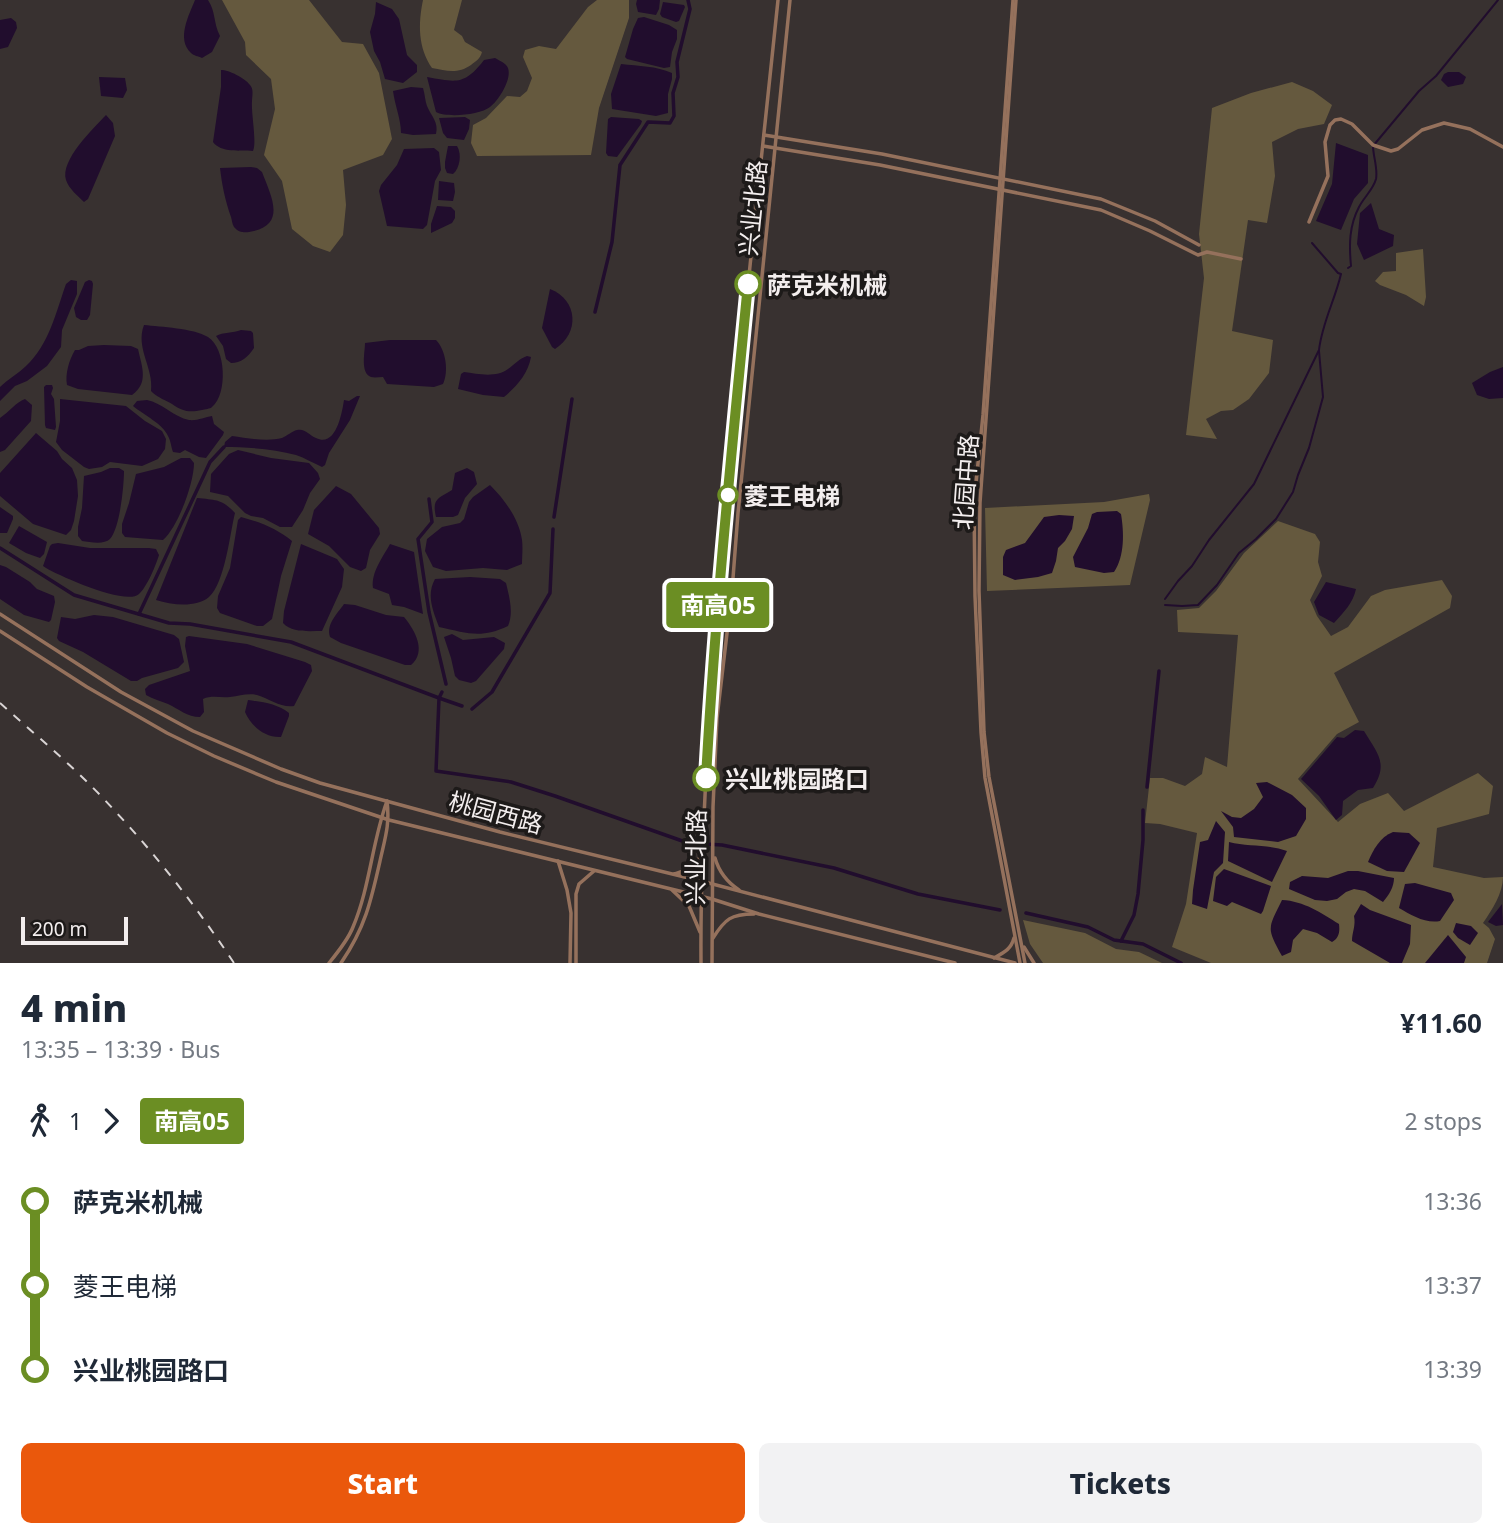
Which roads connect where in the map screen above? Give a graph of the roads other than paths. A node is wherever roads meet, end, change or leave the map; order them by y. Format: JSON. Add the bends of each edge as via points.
{"nodes":[{"id":1,"x":778,"y":0,"type":"edge"},
{"id":2,"x":790,"y":0,"type":"edge"},
{"id":3,"x":1014,"y":0,"type":"edge"},
{"id":4,"x":764,"y":135,"type":"junction"},
{"id":5,"x":777,"y":138,"type":"junction"},
{"id":6,"x":763,"y":146,"type":"junction"},
{"id":7,"x":1503,"y":147,"type":"edge"},
{"id":8,"x":776,"y":149,"type":"junction"},
{"id":9,"x":1002,"y":179,"type":"junction"},
{"id":10,"x":1001,"y":189,"type":"junction"},
{"id":11,"x":1309,"y":222,"type":"dead end"},
{"id":12,"x":1199,"y":245,"type":"dead end"},
{"id":13,"x":1241,"y":259,"type":"dead end"},
{"id":14,"x":0,"y":614,"type":"edge"},
{"id":15,"x":0,"y":631,"type":"edge"},
{"id":16,"x":387,"y":801,"type":"junction"},
{"id":17,"x":381,"y":817,"type":"junction"},
{"id":18,"x":389,"y":820,"type":"junction"},
{"id":19,"x":702,"y":853,"type":"junction"},
{"id":20,"x":713,"y":853,"type":"junction"},
{"id":21,"x":558,"y":861,"type":"junction"},
{"id":22,"x":596,"y":870,"type":"junction"},
{"id":23,"x":672,"y":874,"type":"junction"},
{"id":24,"x":701,"y":881,"type":"junction"},
{"id":25,"x":712,"y":885,"type":"junction"},
{"id":26,"x":670,"y":889,"type":"junction"},
{"id":27,"x":740,"y":892,"type":"junction"},
{"id":28,"x":701,"y":897,"type":"junction"},
{"id":29,"x":712,"y":899,"type":"junction"},
{"id":30,"x":362,"y":902,"type":"junction"},
{"id":31,"x":371,"y":904,"type":"junction"},
{"id":32,"x":759,"y":915,"type":"junction"},
{"id":33,"x":1015,"y":936,"type":"junction"},
{"id":34,"x":701,"y":937,"type":"junction"},
{"id":35,"x":712,"y":940,"type":"junction"},
{"id":36,"x":1021,"y":943,"type":"junction"},
{"id":37,"x":994,"y":958,"type":"junction"},
{"id":38,"x":329,"y":963,"type":"edge"},
{"id":39,"x":341,"y":963,"type":"edge"},
{"id":40,"x":570,"y":963,"type":"edge"},
{"id":41,"x":576,"y":963,"type":"edge"},
{"id":42,"x":701,"y":963,"type":"edge"},
{"id":43,"x":712,"y":963,"type":"edge"},
{"id":44,"x":955,"y":963,"type":"edge"},
{"id":45,"x":1015,"y":963,"type":"edge"},
{"id":46,"x":1023,"y":963,"type":"edge"},
{"id":47,"x":1034,"y":963,"type":"edge"}],
"edges":[{"from":1,"to":4,"type":"main road","name":"兴业北路"},
{"from":2,"to":5,"type":"main road","name":"兴业北路"},
{"from":3,"to":9,"type":"main road","name":"北园中路"},
{"from":4,"to":5,"type":"main road"},
{"from":4,"to":6,"type":"main road","name":"兴业北路"},
{"from":5,"to":8,"type":"main road","name":"兴业北路"},
{"from":5,"to":9,"type":"main road"},
{"from":6,"to":8,"type":"main road"},
{"from":6,"to":19,"type":"main road","name":"兴业北路","via":[[724,531]]},
{"from":7,"to":11,"type":"main road","via":[[1470,129],[1444,123],[1422,130],[1391,151],[1374,145],[1352,124],[1335,120],[1325,142],[1328,176]]},
{"from":8,"to":10,"type":"main road"},
{"from":8,"to":20,"type":"main road","name":"兴业北路","via":[[717,718]]},
{"from":9,"to":10,"type":"main road","name":"北园中路"},
{"from":9,"to":12,"type":"main road","via":[[1101,198]]},
{"from":10,"to":13,"type":"main road","via":[[1101,209],[1198,256],[1207,252]]},
{"from":10,"to":33,"type":"main road","name":"北园中路","via":[[974,502],[975,596],[985,778]]},
{"from":10,"to":36,"type":"main road","name":"北园中路","via":[[980,503],[979,591],[989,777]]},
{"from":14,"to":16,"type":"main road","name":"桃园西路","via":[[121,692],[193,731],[294,774]]},
{"from":15,"to":17,"type":"main road","name":"桃园西路","via":[[87,687],[214,756]]},
{"from":16,"to":17,"type":"main road"},
{"from":16,"to":18,"type":"main road"},
{"from":16,"to":23,"type":"main road","name":"桃园西路"},
{"from":17,"to":18,"type":"main road","name":"桃园西路"},
{"from":17,"to":30,"type":"main road"},
{"from":18,"to":21,"type":"main road","name":"桃园西路"},
{"from":18,"to":31,"type":"main road"},
{"from":19,"to":23,"type":"main road","via":[[688,870]]},
{"from":19,"to":24,"type":"main road","name":"兴业北路"},
{"from":20,"to":25,"type":"main road","name":"兴业北路"},
{"from":20,"to":27,"type":"main road","via":[[723,876]]},
{"from":21,"to":22,"type":"main road","name":"桃园西路"},
{"from":21,"to":40,"type":"main road","via":[[571,913]]},
{"from":22,"to":26,"type":"main road","name":"桃园西路"},
{"from":22,"to":41,"type":"main road","via":[[579,884],[576,894]]},
{"from":23,"to":24,"type":"main road","name":"桃园西路"},
{"from":24,"to":25,"type":"main road","name":"桃园西路"},
{"from":24,"to":28,"type":"main road","name":"兴业北路"},
{"from":25,"to":27,"type":"main road","name":"桃园西路"},
{"from":25,"to":29,"type":"main road","name":"兴业北路"},
{"from":26,"to":28,"type":"main road","name":"桃园西路"},
{"from":26,"to":34,"type":"main road","via":[[689,906]]},
{"from":27,"to":37,"type":"main road","name":"桃园西路"},
{"from":28,"to":29,"type":"main road","name":"桃园西路"},
{"from":28,"to":34,"type":"main road","name":"兴业北路"},
{"from":29,"to":32,"type":"main road","name":"桃园西路"},
{"from":29,"to":35,"type":"main road","name":"兴业北路"},
{"from":30,"to":31,"type":"main road"},
{"from":30,"to":38,"type":"main road","via":[[352,929]]},
{"from":31,"to":39,"type":"main road"},
{"from":32,"to":35,"type":"main road","via":[[733,916]]},
{"from":32,"to":44,"type":"main road","name":"桃园西路"},
{"from":33,"to":37,"type":"main road","via":[[1012,946]]},
{"from":33,"to":46,"type":"main road","name":"北园中路"},
{"from":34,"to":42,"type":"main road","name":"兴业北路"},
{"from":35,"to":43,"type":"main road","name":"兴业北路"},
{"from":36,"to":46,"type":"main road","name":"北园中路"},
{"from":36,"to":47,"type":"main road"},
{"from":37,"to":45,"type":"main road","name":"桃园西路"}]}
